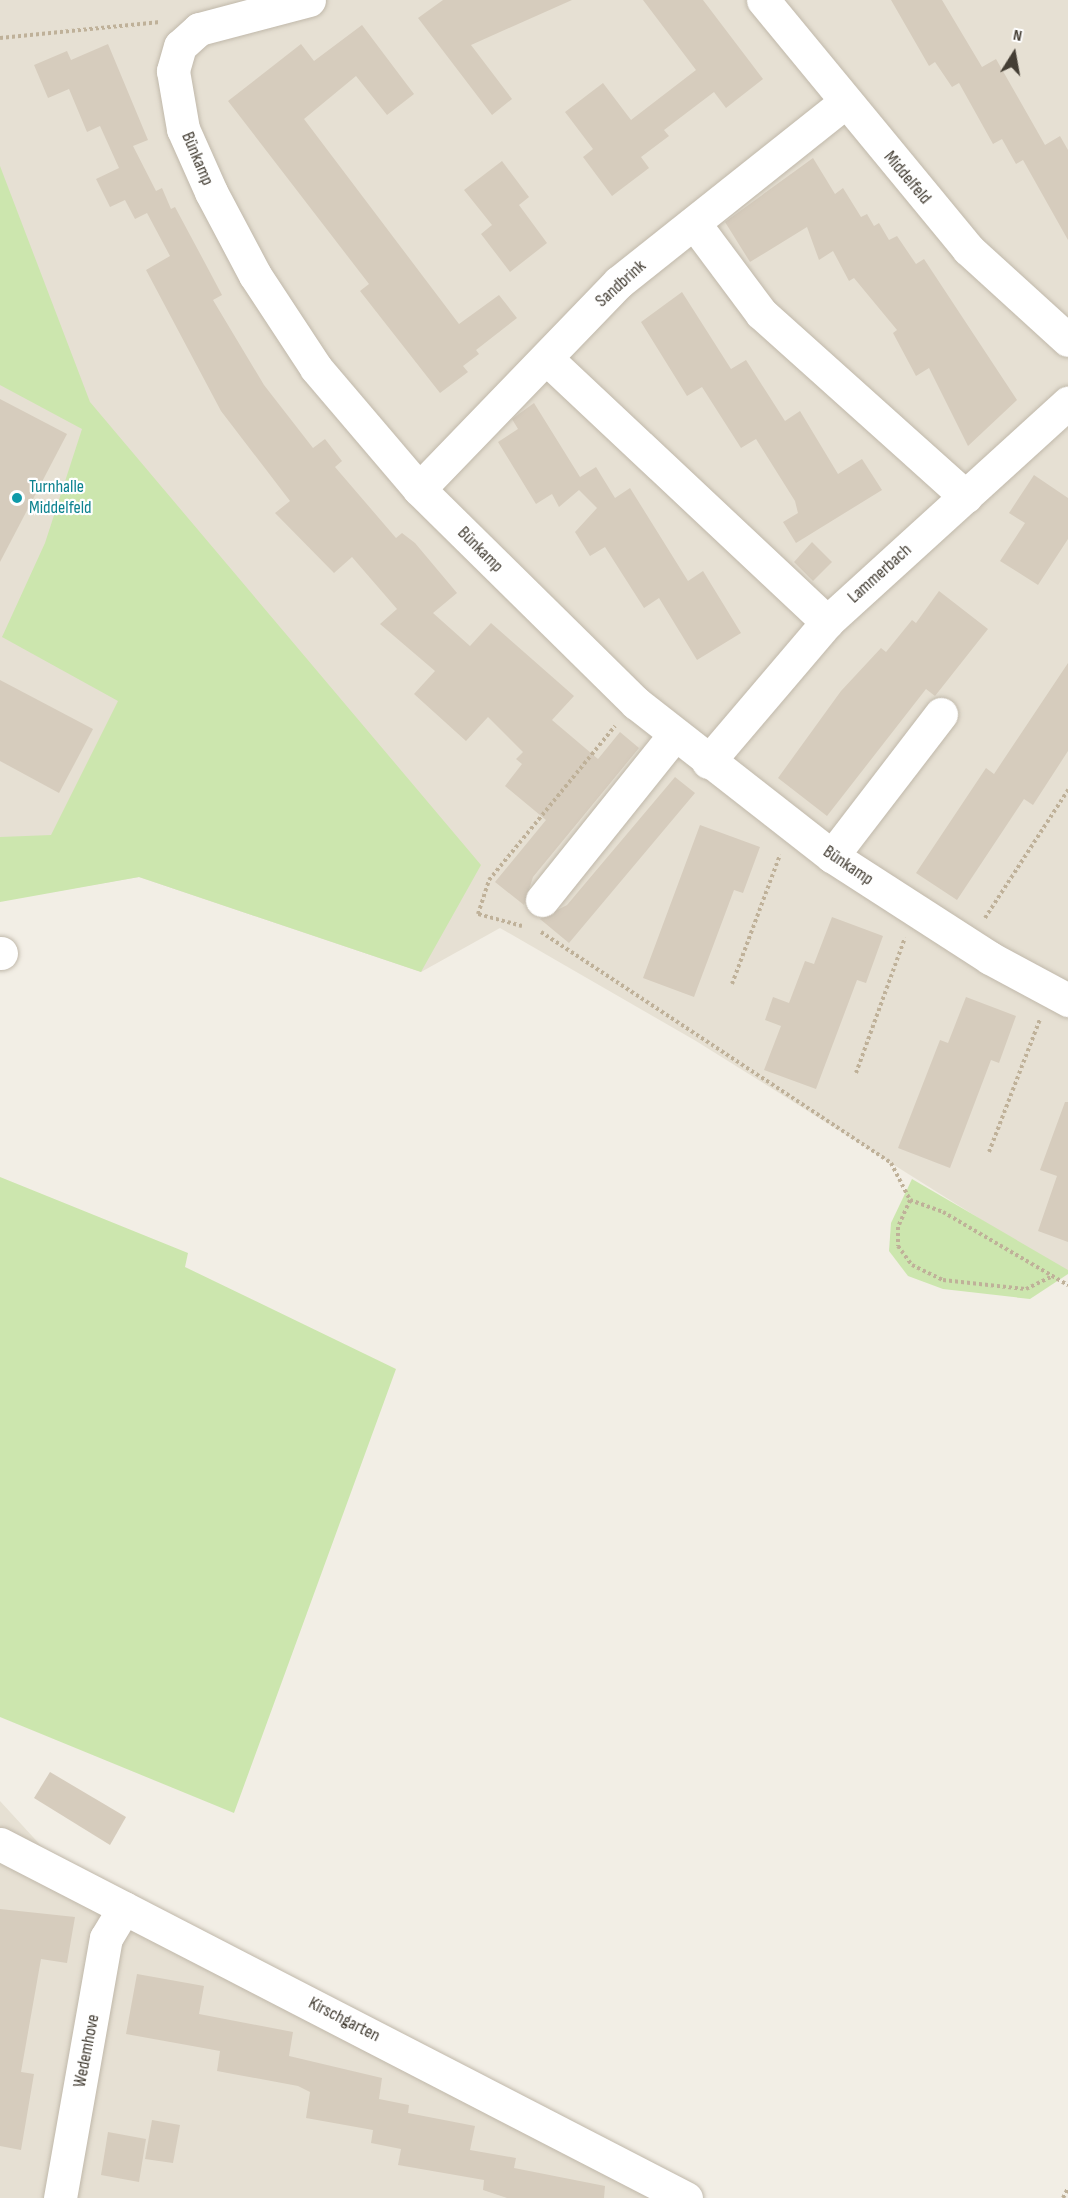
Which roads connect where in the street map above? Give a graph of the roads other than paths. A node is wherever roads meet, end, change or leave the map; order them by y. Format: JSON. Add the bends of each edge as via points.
{"nodes":[{"id":1,"x":309,"y":0,"type":"edge"},
{"id":2,"x":763,"y":0,"type":"edge"},
{"id":3,"x":844,"y":104,"type":"junction"},
{"id":4,"x":694,"y":224,"type":"junction"},
{"id":5,"x":1068,"y":340,"type":"edge"},
{"id":6,"x":546,"y":358,"type":"junction"},
{"id":7,"x":1068,"y":403,"type":"edge"},
{"id":8,"x":419,"y":489,"type":"junction"},
{"id":9,"x":966,"y":497,"type":"junction"},
{"id":10,"x":827,"y":622,"type":"junction"},
{"id":11,"x":941,"y":714,"type":"dead end"},
{"id":12,"x":674,"y":735,"type":"junction"},
{"id":13,"x":708,"y":762,"type":"junction"},
{"id":14,"x":832,"y":856,"type":"junction"},
{"id":15,"x":542,"y":900,"type":"dead end"},
{"id":16,"x":1060,"y":995,"type":"edge"},
{"id":17,"x":0,"y":1844,"type":"edge"},
{"id":18,"x":124,"y":1908,"type":"junction"},
{"id":19,"x":60,"y":2198,"type":"edge"},
{"id":20,"x":686,"y":2198,"type":"edge"}],
"edges":[{"from":1,"to":8,"type":"street","name":"Bünkamp","via":[[199,28],[180,46],[173,71],[175,101],[211,192],[316,368]]},
{"from":2,"to":3,"type":"street","name":"Middelfeld"},
{"from":3,"to":4,"type":"street","name":"Sandbrink"},
{"from":3,"to":5,"type":"street","name":"Middelfeld","via":[[968,249]]},
{"from":4,"to":6,"type":"street","name":"Sandbrink","via":[[619,282]]},
{"from":4,"to":9,"type":"street","via":[[761,313]]},
{"from":6,"to":8,"type":"street","name":"Sandbrink"},
{"from":6,"to":10,"type":"street"},
{"from":7,"to":9,"type":"street","name":"Lammerbach"},
{"from":8,"to":12,"type":"street","name":"Bünkamp","via":[[636,703]]},
{"from":9,"to":10,"type":"street","name":"Lammerbach"},
{"from":10,"to":13,"type":"street","name":"Lammerbach"},
{"from":11,"to":14,"type":"street"},
{"from":12,"to":13,"type":"street","name":"Bünkamp"},
{"from":12,"to":15,"type":"street"},
{"from":13,"to":14,"type":"street","name":"Bünkamp"},
{"from":14,"to":16,"type":"street","name":"Bünkamp","via":[[968,945]]},
{"from":17,"to":18,"type":"street","name":"Kirschgarten"},
{"from":18,"to":19,"type":"street","name":"Wedemhove","via":[[106,1938]]},
{"from":18,"to":20,"type":"street","name":"Kirschgarten"}]}
